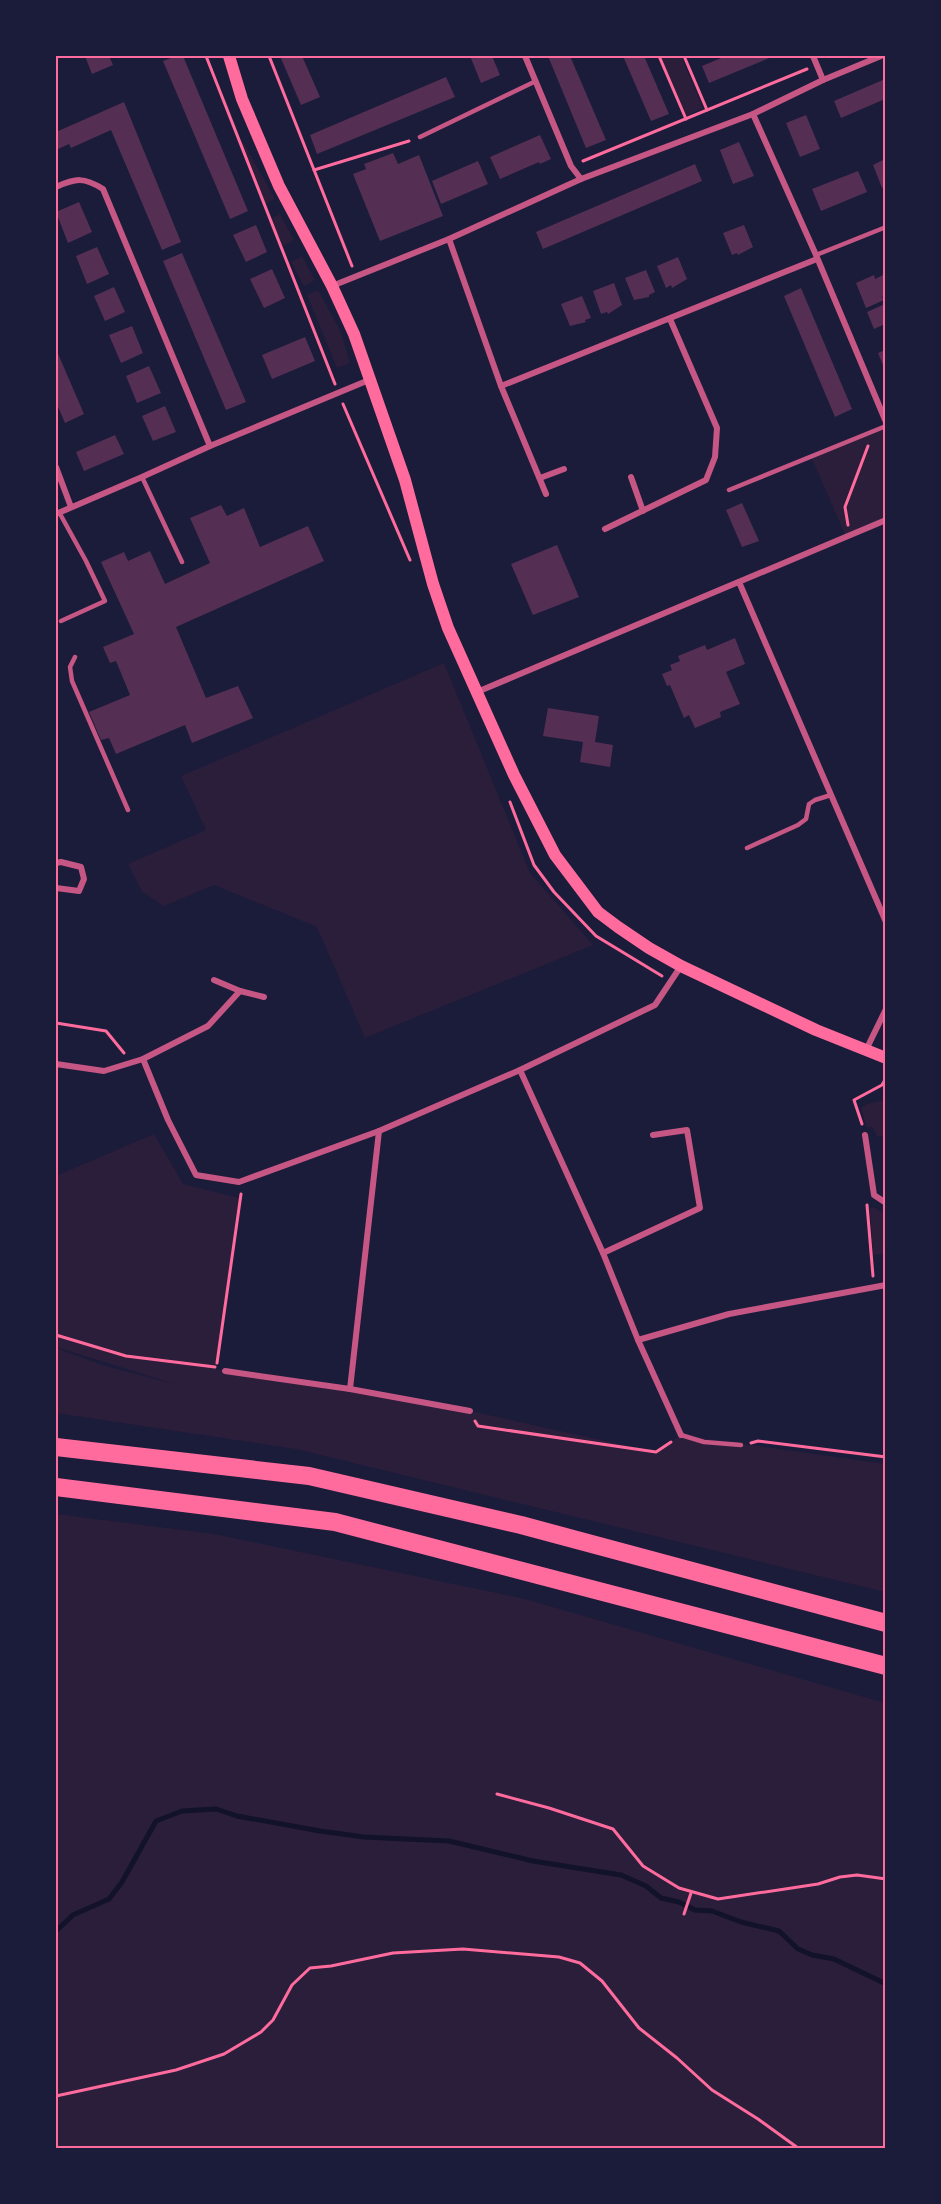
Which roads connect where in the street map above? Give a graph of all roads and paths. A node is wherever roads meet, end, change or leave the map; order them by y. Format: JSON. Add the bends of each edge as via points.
{"nodes":[{"id":1,"x":207,"y":56,"type":"edge"},
{"id":2,"x":228,"y":56,"type":"edge"},
{"id":3,"x":269,"y":56,"type":"edge"},
{"id":4,"x":525,"y":56,"type":"edge"},
{"id":5,"x":659,"y":56,"type":"edge"},
{"id":6,"x":684,"y":56,"type":"edge"},
{"id":7,"x":813,"y":56,"type":"edge"},
{"id":8,"x":881,"y":56,"type":"edge"},
{"id":9,"x":817,"y":64,"type":"junction"},
{"id":10,"x":823,"y":80,"type":"junction"},
{"id":11,"x":536,"y":81,"type":"junction"},
{"id":12,"x":707,"y":110,"type":"junction"},
{"id":13,"x":753,"y":114,"type":"junction"},
{"id":14,"x":686,"y":119,"type":"junction"},
{"id":15,"x":420,"y":138,"type":"joint"},
{"id":16,"x":571,"y":166,"type":"junction"},
{"id":17,"x":314,"y":170,"type":"junction"},
{"id":18,"x":581,"y":179,"type":"junction"},
{"id":19,"x":56,"y":187,"type":"edge"},
{"id":20,"x":885,"y":227,"type":"edge"},
{"id":21,"x":449,"y":239,"type":"junction"},
{"id":22,"x":817,"y":257,"type":"junction"},
{"id":23,"x":356,"y":276,"type":"junction"},
{"id":24,"x":332,"y":286,"type":"junction"},
{"id":25,"x":670,"y":319,"type":"junction"},
{"id":26,"x":370,"y":380,"type":"junction"},
{"id":27,"x":501,"y":387,"type":"junction"},
{"id":28,"x":338,"y":393,"type":"junction"},
{"id":29,"x":885,"y":402,"type":"edge"},
{"id":30,"x":878,"y":405,"type":"junction"},
{"id":31,"x":885,"y":424,"type":"edge"},
{"id":32,"x":874,"y":430,"type":"junction"},
{"id":33,"x":210,"y":446,"type":"junction"},
{"id":34,"x":56,"y":467,"type":"edge"},
{"id":35,"x":564,"y":468,"type":"dead end"},
{"id":36,"x":142,"y":477,"type":"junction"},
{"id":37,"x":631,"y":477,"type":"dead end"},
{"id":38,"x":540,"y":478,"type":"junction"},
{"id":39,"x":729,"y":490,"type":"dead end"},
{"id":40,"x":546,"y":494,"type":"dead end"},
{"id":41,"x":71,"y":507,"type":"junction"},
{"id":42,"x":643,"y":511,"type":"junction"},
{"id":43,"x":57,"y":513,"type":"edge"},
{"id":44,"x":885,"y":519,"type":"edge"},
{"id":45,"x":605,"y":529,"type":"dead end"},
{"id":46,"x":850,"y":535,"type":"junction"},
{"id":47,"x":182,"y":562,"type":"dead end"},
{"id":48,"x":739,"y":582,"type":"junction"},
{"id":49,"x":61,"y":621,"type":"dead end"},
{"id":50,"x":75,"y":657,"type":"dead end"},
{"id":51,"x":476,"y":692,"type":"junction"},
{"id":52,"x":831,"y":795,"type":"junction"},
{"id":53,"x":128,"y":810,"type":"dead end"},
{"id":54,"x":747,"y":848,"type":"dead end"},
{"id":55,"x":56,"y":863,"type":"edge"},
{"id":56,"x":56,"y":888,"type":"edge"},
{"id":57,"x":885,"y":922,"type":"edge"},
{"id":58,"x":681,"y":966,"type":"junction"},
{"id":59,"x":214,"y":980,"type":"dead end"},
{"id":60,"x":240,"y":991,"type":"junction"},
{"id":61,"x":264,"y":997,"type":"dead end"},
{"id":62,"x":885,"y":1009,"type":"edge"},
{"id":63,"x":56,"y":1023,"type":"edge"},
{"id":64,"x":866,"y":1050,"type":"junction"},
{"id":65,"x":885,"y":1058,"type":"edge"},
{"id":66,"x":143,"y":1059,"type":"junction"},
{"id":67,"x":133,"y":1062,"type":"junction"},
{"id":68,"x":56,"y":1064,"type":"edge"},
{"id":69,"x":520,"y":1070,"type":"junction"},
{"id":70,"x":885,"y":1078,"type":"edge"},
{"id":71,"x":379,"y":1131,"type":"junction"},
{"id":72,"x":653,"y":1134,"type":"dead end"},
{"id":73,"x":865,"y":1135,"type":"joint"},
{"id":74,"x":239,"y":1182,"type":"junction"},
{"id":75,"x":874,"y":1195,"type":"junction"},
{"id":76,"x":885,"y":1203,"type":"edge"},
{"id":77,"x":603,"y":1252,"type":"junction"},
{"id":78,"x":885,"y":1285,"type":"edge"},
{"id":79,"x":874,"y":1287,"type":"junction"},
{"id":80,"x":56,"y":1335,"type":"edge"},
{"id":81,"x":638,"y":1340,"type":"junction"},
{"id":82,"x":216,"y":1368,"type":"junction"},
{"id":83,"x":225,"y":1371,"type":"joint"},
{"id":84,"x":350,"y":1389,"type":"junction"},
{"id":85,"x":470,"y":1411,"type":"joint"},
{"id":86,"x":681,"y":1435,"type":"junction"},
{"id":87,"x":741,"y":1445,"type":"joint"},
{"id":88,"x":56,"y":1447,"type":"edge"},
{"id":89,"x":885,"y":1457,"type":"edge"},
{"id":90,"x":56,"y":1487,"type":"edge"},
{"id":91,"x":885,"y":1623,"type":"edge"},
{"id":92,"x":885,"y":1666,"type":"edge"},
{"id":93,"x":497,"y":1794,"type":"dead end"},
{"id":94,"x":885,"y":1879,"type":"edge"},
{"id":95,"x":691,"y":1893,"type":"junction"},
{"id":96,"x":684,"y":1914,"type":"dead end"},
{"id":97,"x":56,"y":2096,"type":"edge"},
{"id":98,"x":798,"y":2148,"type":"edge"}],
"edges":[{"from":1,"to":28,"type":"path"},
{"from":2,"to":24,"type":"main road","via":[[279,186]]},
{"from":3,"to":17,"type":"path"},
{"from":4,"to":11,"type":"street"},
{"from":5,"to":14,"type":"path"},
{"from":6,"to":12,"type":"path"},
{"from":7,"to":9,"type":"street"},
{"from":8,"to":10,"type":"street"},
{"from":9,"to":10,"type":"street"},
{"from":9,"to":12,"type":"path"},
{"from":10,"to":13,"type":"street"},
{"from":11,"to":15,"type":"lane"},
{"from":11,"to":16,"type":"street"},
{"from":12,"to":14,"type":"path"},
{"from":13,"to":18,"type":"street"},
{"from":13,"to":22,"type":"street"},
{"from":14,"to":16,"type":"path"},
{"from":15,"to":17,"type":"path"},
{"from":16,"to":18,"type":"street"},
{"from":17,"to":23,"type":"path"},
{"from":18,"to":21,"type":"street"},
{"from":19,"to":33,"type":"street","via":[[74,179],[104,189]]},
{"from":20,"to":22,"type":"lane"},
{"from":21,"to":23,"type":"street"},
{"from":21,"to":27,"type":"street"},
{"from":22,"to":25,"type":"street"},
{"from":22,"to":30,"type":"street"},
{"from":23,"to":24,"type":"street"},
{"from":24,"to":26,"type":"main road"},
{"from":25,"to":27,"type":"street"},
{"from":25,"to":42,"type":"street","via":[[717,428],[715,457],[706,480]]},
{"from":26,"to":28,"type":"street"},
{"from":26,"to":51,"type":"main road","via":[[405,480],[433,584]]},
{"from":27,"to":38,"type":"street"},
{"from":28,"to":33,"type":"street"},
{"from":29,"to":30,"type":"lane"},
{"from":30,"to":31,"type":"street"},
{"from":31,"to":32,"type":"lane"},
{"from":32,"to":39,"type":"lane"},
{"from":32,"to":46,"type":"path","via":[[845,507]]},
{"from":33,"to":36,"type":"street"},
{"from":34,"to":41,"type":"street"},
{"from":35,"to":38,"type":"street"},
{"from":36,"to":41,"type":"street"},
{"from":36,"to":47,"type":"lane"},
{"from":37,"to":42,"type":"street"},
{"from":38,"to":40,"type":"street"},
{"from":41,"to":43,"type":"street"},
{"from":42,"to":45,"type":"street"},
{"from":43,"to":49,"type":"lane","via":[[105,601]]},
{"from":44,"to":46,"type":"street"},
{"from":46,"to":48,"type":"street"},
{"from":48,"to":51,"type":"street"},
{"from":48,"to":52,"type":"street"},
{"from":50,"to":53,"type":"lane","via":[[70,667],[72,681]]},
{"from":51,"to":58,"type":"main road","via":[[533,816],[583,894],[618,927]]},
{"from":52,"to":54,"type":"lane","via":[[809,804],[806,819],[798,825]]},
{"from":52,"to":57,"type":"street"},
{"from":55,"to":56,"type":"street","via":[[81,867],[84,879],[79,891]]},
{"from":58,"to":64,"type":"main road"},
{"from":58,"to":69,"type":"street","via":[[655,1005]]},
{"from":59,"to":60,"type":"street"},
{"from":60,"to":61,"type":"street"},
{"from":60,"to":66,"type":"street","via":[[208,1026]]},
{"from":62,"to":64,"type":"street"},
{"from":63,"to":67,"type":"path","via":[[106,1031]]},
{"from":64,"to":65,"type":"main road"},
{"from":66,"to":67,"type":"street"},
{"from":66,"to":74,"type":"street","via":[[196,1175]]},
{"from":67,"to":68,"type":"street","via":[[104,1071]]},
{"from":69,"to":71,"type":"street"},
{"from":69,"to":77,"type":"street"},
{"from":70,"to":73,"type":"path","via":[[882,1085],[854,1100]]},
{"from":71,"to":74,"type":"street"},
{"from":71,"to":84,"type":"street"},
{"from":72,"to":77,"type":"street","via":[[687,1130],[700,1208]]},
{"from":73,"to":75,"type":"street"},
{"from":74,"to":82,"type":"path","via":[[241,1195]]},
{"from":75,"to":76,"type":"street"},
{"from":75,"to":79,"type":"path","via":[[867,1206]]},
{"from":77,"to":81,"type":"street"},
{"from":78,"to":79,"type":"street"},
{"from":79,"to":81,"type":"street","via":[[729,1314]]},
{"from":80,"to":82,"type":"path","via":[[126,1356]]},
{"from":81,"to":86,"type":"street"},
{"from":82,"to":83,"type":"path"},
{"from":83,"to":84,"type":"street"},
{"from":84,"to":85,"type":"street"},
{"from":85,"to":86,"type":"path","via":[[478,1426],[656,1452]]},
{"from":86,"to":87,"type":"lane","via":[[704,1442]]},
{"from":87,"to":89,"type":"path","via":[[758,1441]]},
{"from":88,"to":91,"type":"highway","via":[[309,1476],[521,1525]]},
{"from":90,"to":92,"type":"highway","via":[[335,1522]]},
{"from":93,"to":95,"type":"path","via":[[613,1829],[643,1866]]},
{"from":94,"to":95,"type":"path","via":[[840,1877],[718,1899]]},
{"from":95,"to":96,"type":"path"},
{"from":97,"to":98,"type":"path","via":[[176,2070],[224,2054],[261,2032],[273,2020],[292,1985],[310,1968],[393,1953],[463,1949],[580,1963],[602,1981],[639,2028],[712,2090]]}]}
